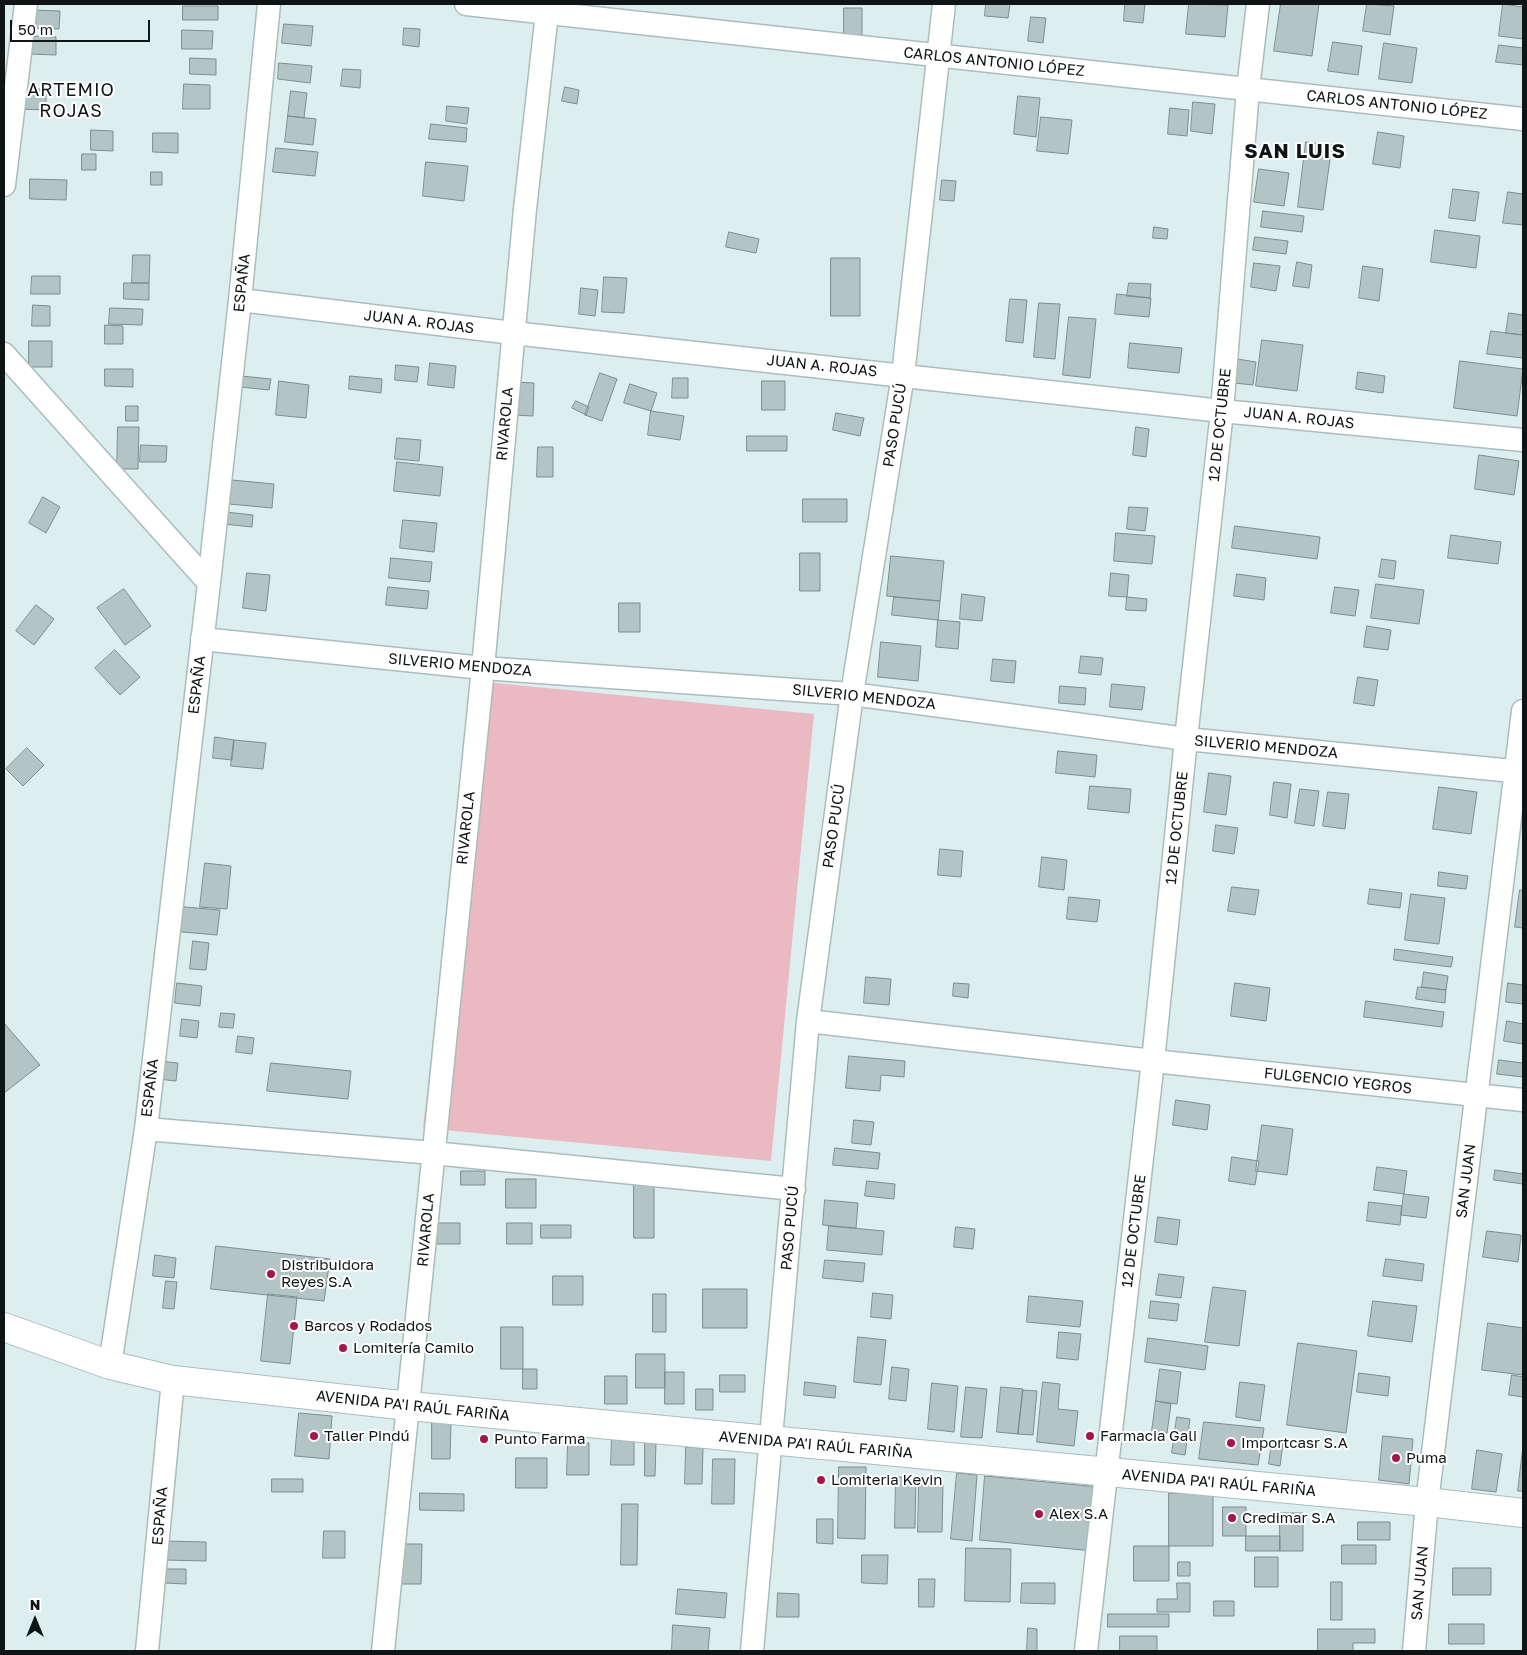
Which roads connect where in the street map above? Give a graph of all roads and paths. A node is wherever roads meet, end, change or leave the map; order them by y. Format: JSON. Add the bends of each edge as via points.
{"nodes":[{"id":1,"x":26,"y":4,"type":"edge"},
{"id":2,"x":269,"y":4,"type":"edge"},
{"id":3,"x":466,"y":4,"type":"edge"},
{"id":4,"x":944,"y":4,"type":"edge"},
{"id":5,"x":1258,"y":4,"type":"edge"},
{"id":6,"x":548,"y":8,"type":"edge"},
{"id":7,"x":939,"y":56,"type":"junction"},
{"id":8,"x":1248,"y":89,"type":"junction"},
{"id":9,"x":1523,"y":119,"type":"edge"},
{"id":10,"x":4,"y":185,"type":"edge"},
{"id":11,"x":240,"y":300,"type":"junction"},
{"id":12,"x":513,"y":333,"type":"junction"},
{"id":13,"x":4,"y":354,"type":"edge"},
{"id":14,"x":903,"y":375,"type":"junction"},
{"id":15,"x":1222,"y":411,"type":"junction"},
{"id":16,"x":1523,"y":440,"type":"edge"},
{"id":17,"x":210,"y":583,"type":"junction"},
{"id":18,"x":202,"y":639,"type":"junction"},
{"id":19,"x":483,"y":668,"type":"junction"},
{"id":20,"x":852,"y":694,"type":"junction"},
{"id":21,"x":1523,"y":711,"type":"edge"},
{"id":22,"x":1186,"y":739,"type":"junction"},
{"id":23,"x":1520,"y":771,"type":"edge"},
{"id":24,"x":808,"y":1022,"type":"junction"},
{"id":25,"x":1153,"y":1061,"type":"junction"},
{"id":26,"x":1476,"y":1095,"type":"junction"},
{"id":27,"x":1523,"y":1100,"type":"edge"},
{"id":28,"x":146,"y":1129,"type":"junction"},
{"id":29,"x":433,"y":1154,"type":"junction"},
{"id":30,"x":794,"y":1189,"type":"junction"},
{"id":31,"x":4,"y":1328,"type":"edge"},
{"id":32,"x":110,"y":1365,"type":"junction"},
{"id":33,"x":173,"y":1380,"type":"junction"},
{"id":34,"x":409,"y":1406,"type":"junction"},
{"id":35,"x":770,"y":1441,"type":"junction"},
{"id":36,"x":1106,"y":1472,"type":"junction"},
{"id":37,"x":1428,"y":1502,"type":"junction"},
{"id":38,"x":1523,"y":1513,"type":"edge"},
{"id":39,"x":147,"y":1651,"type":"edge"},
{"id":40,"x":383,"y":1651,"type":"edge"},
{"id":41,"x":752,"y":1651,"type":"edge"},
{"id":42,"x":1086,"y":1651,"type":"edge"},
{"id":43,"x":1414,"y":1651,"type":"edge"}],
"edges":[{"from":1,"to":10,"type":"street"},
{"from":2,"to":11,"type":"street","name":"ESPAÑA"},
{"from":3,"to":6,"type":"street","name":"CARLOS ANTONIO LÓPEZ"},
{"from":4,"to":7,"type":"street","name":"PASO PUCÚ"},
{"from":5,"to":8,"type":"street","name":"12 DE OCTUBRE"},
{"from":6,"to":7,"type":"street","name":"CARLOS ANTONIO LÓPEZ"},
{"from":6,"to":12,"type":"street","name":"RIVAROLA"},
{"from":7,"to":8,"type":"street","name":"CARLOS ANTONIO LÓPEZ"},
{"from":7,"to":14,"type":"street","name":"PASO PUCÚ"},
{"from":8,"to":9,"type":"street","name":"CARLOS ANTONIO LÓPEZ"},
{"from":8,"to":15,"type":"street","name":"12 DE OCTUBRE"},
{"from":11,"to":12,"type":"street","name":"JUAN A. ROJAS"},
{"from":11,"to":17,"type":"street","name":"ESPAÑA"},
{"from":12,"to":14,"type":"street","name":"JUAN A. ROJAS"},
{"from":12,"to":19,"type":"street","name":"RIVAROLA"},
{"from":13,"to":17,"type":"street"},
{"from":14,"to":15,"type":"street","name":"JUAN A. ROJAS"},
{"from":14,"to":20,"type":"street","name":"PASO PUCÚ"},
{"from":15,"to":16,"type":"street","name":"JUAN A. ROJAS"},
{"from":15,"to":22,"type":"street","name":"12 DE OCTUBRE"},
{"from":17,"to":18,"type":"street","name":"ESPAÑA"},
{"from":18,"to":19,"type":"street","name":"SILVERIO MENDOZA"},
{"from":18,"to":28,"type":"street","name":"ESPAÑA"},
{"from":19,"to":20,"type":"street","name":"SILVERIO MENDOZA"},
{"from":19,"to":29,"type":"street","name":"RIVAROLA"},
{"from":20,"to":22,"type":"street","name":"SILVERIO MENDOZA"},
{"from":20,"to":24,"type":"street","name":"PASO PUCÚ"},
{"from":21,"to":23,"type":"street","name":"SAN JUAN"},
{"from":22,"to":23,"type":"street","name":"SILVERIO MENDOZA"},
{"from":22,"to":25,"type":"street","name":"12 DE OCTUBRE"},
{"from":23,"to":26,"type":"street","name":"SAN JUAN"},
{"from":24,"to":25,"type":"street","name":"FULGENCIO YEGROS"},
{"from":24,"to":30,"type":"street","name":"PASO PUCÚ"},
{"from":25,"to":26,"type":"street","name":"FULGENCIO YEGROS"},
{"from":25,"to":36,"type":"street","name":"12 DE OCTUBRE"},
{"from":26,"to":27,"type":"street","name":"FULGENCIO YEGROS"},
{"from":26,"to":37,"type":"street","name":"SAN JUAN"},
{"from":28,"to":29,"type":"street"},
{"from":28,"to":32,"type":"street","name":"ESPAÑA"},
{"from":29,"to":30,"type":"street"},
{"from":29,"to":34,"type":"street","name":"RIVAROLA"},
{"from":30,"to":35,"type":"street","name":"PASO PUCÚ"},
{"from":31,"to":32,"type":"highway","name":"AVENIDA PA'I RAÚL FARIÑA"},
{"from":32,"to":33,"type":"highway","name":"AVENIDA PA'I RAÚL FARIÑA"},
{"from":33,"to":34,"type":"highway","name":"AVENIDA PA'I RAÚL FARIÑA"},
{"from":33,"to":39,"type":"street","name":"ESPAÑA"},
{"from":34,"to":35,"type":"highway","name":"AVENIDA PA'I RAÚL FARIÑA"},
{"from":34,"to":40,"type":"street","name":"RIVAROLA"},
{"from":35,"to":36,"type":"highway","name":"AVENIDA PA'I RAÚL FARIÑA"},
{"from":35,"to":41,"type":"street","name":"PASO PUCÚ"},
{"from":36,"to":37,"type":"highway","name":"AVENIDA PA'I RAÚL FARIÑA"},
{"from":36,"to":42,"type":"street","name":"12 DE OCTUBRE"},
{"from":37,"to":38,"type":"highway","name":"AVENIDA PA'I RAÚL FARIÑA"},
{"from":37,"to":43,"type":"street","name":"SAN JUAN"}]}
